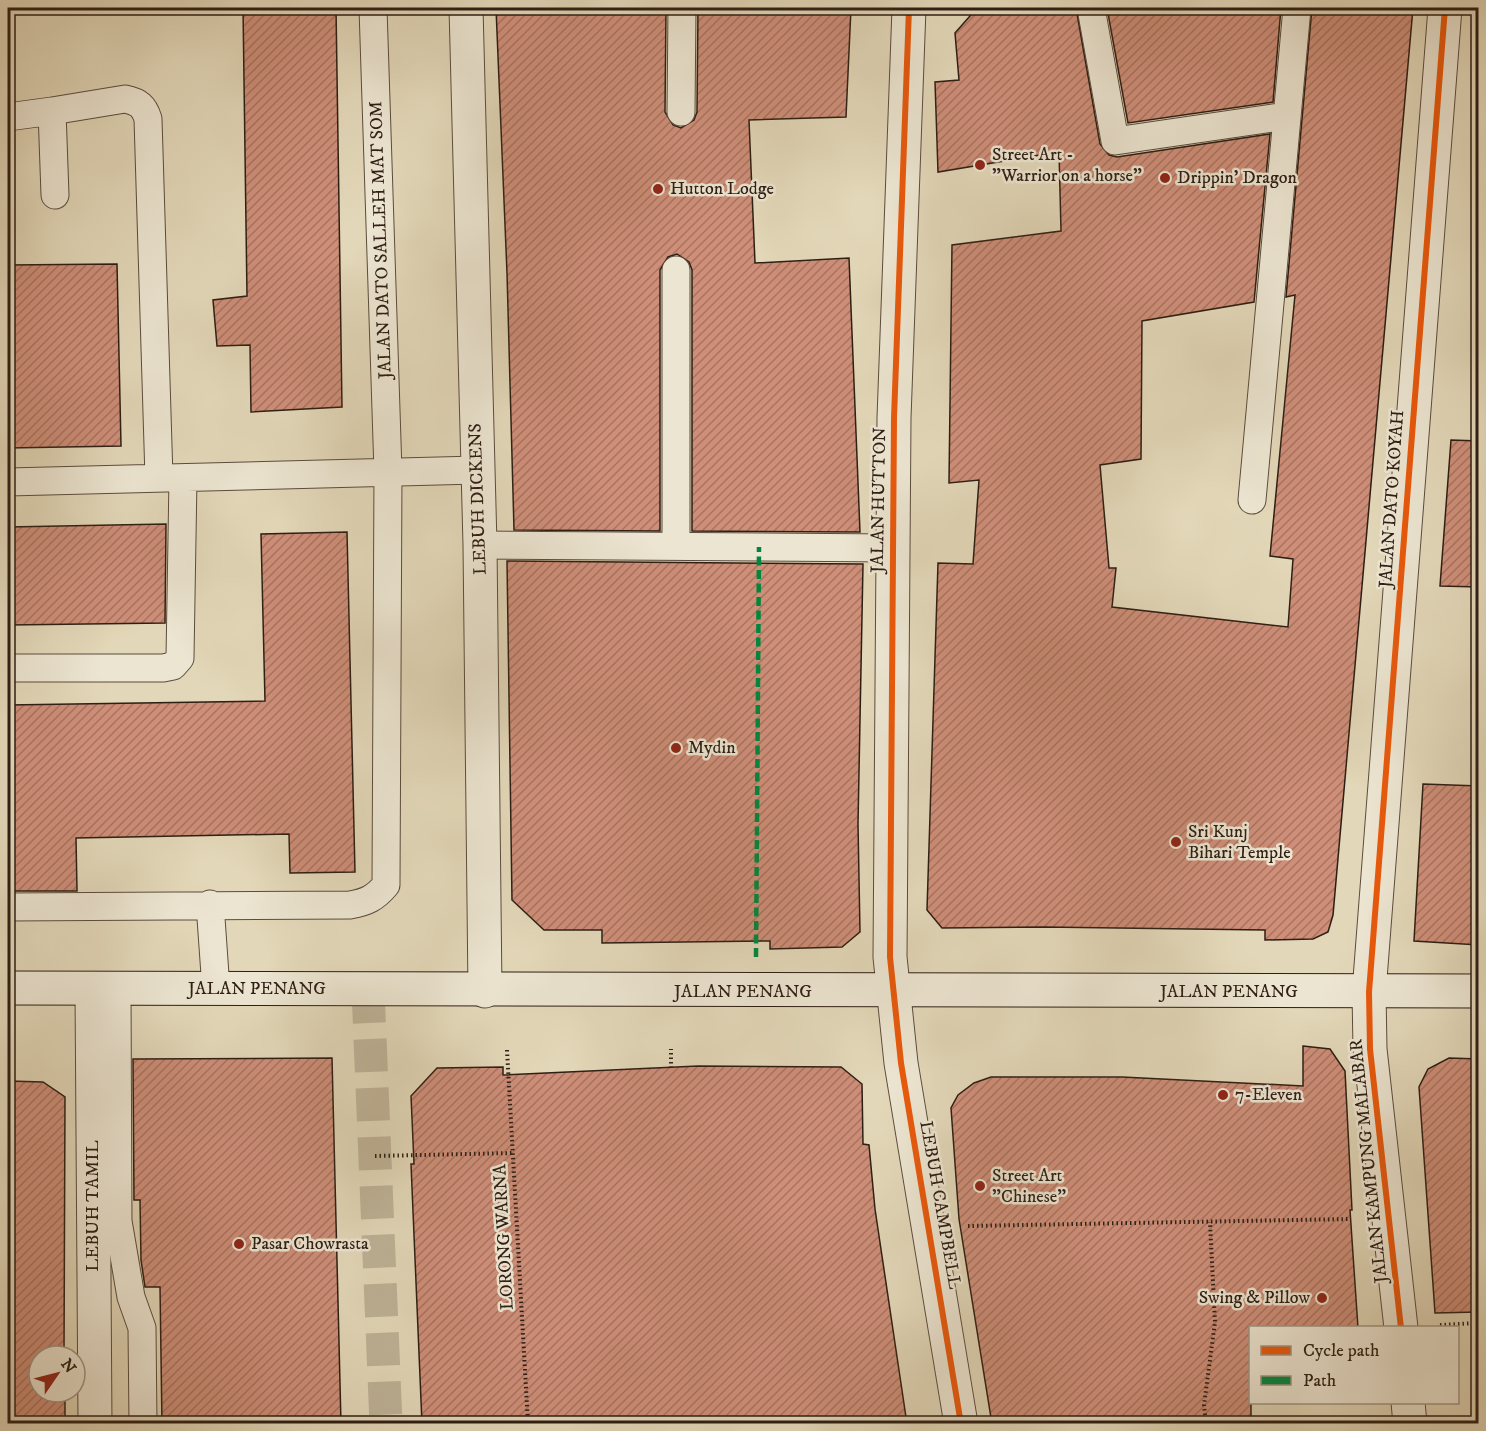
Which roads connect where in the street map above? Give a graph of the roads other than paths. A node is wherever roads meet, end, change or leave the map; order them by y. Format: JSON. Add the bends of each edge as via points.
{"nodes":[{"id":1,"x":374,"y":8,"type":"edge"},
{"id":2,"x":466,"y":8,"type":"edge"},
{"id":3,"x":682,"y":8,"type":"edge"},
{"id":4,"x":909,"y":8,"type":"edge"},
{"id":5,"x":1092,"y":8,"type":"edge"},
{"id":6,"x":1297,"y":8,"type":"edge"},
{"id":7,"x":1445,"y":8,"type":"edge"},
{"id":8,"x":52,"y":111,"type":"junction"},
{"id":9,"x":681,"y":112,"type":"dead end"},
{"id":10,"x":1286,"y":116,"type":"junction"},
{"id":11,"x":8,"y":117,"type":"edge"},
{"id":12,"x":55,"y":195,"type":"dead end"},
{"id":13,"x":676,"y":270,"type":"dead end"},
{"id":14,"x":477,"y":470,"type":"junction"},
{"id":15,"x":388,"y":472,"type":"junction"},
{"id":16,"x":171,"y":478,"type":"junction"},
{"id":17,"x":8,"y":482,"type":"edge"},
{"id":18,"x":1252,"y":500,"type":"dead end"},
{"id":19,"x":480,"y":545,"type":"junction"},
{"id":20,"x":676,"y":546,"type":"junction"},
{"id":21,"x":893,"y":548,"type":"junction"},
{"id":22,"x":8,"y":668,"type":"edge"},
{"id":23,"x":210,"y":904,"type":"junction"},
{"id":24,"x":8,"y":907,"type":"edge"},
{"id":25,"x":8,"y":988,"type":"edge"},
{"id":26,"x":104,"y":989,"type":"junction"},
{"id":27,"x":216,"y":990,"type":"junction"},
{"id":28,"x":485,"y":991,"type":"junction"},
{"id":29,"x":892,"y":992,"type":"junction"},
{"id":30,"x":1369,"y":992,"type":"junction"},
{"id":31,"x":1479,"y":992,"type":"edge"},
{"id":32,"x":94,"y":1246,"type":"junction"},
{"id":33,"x":131,"y":1297,"type":"junction"},
{"id":34,"x":1401,"y":1326,"type":"edge"},
{"id":35,"x":1408,"y":1404,"type":"edge"},
{"id":36,"x":95,"y":1424,"type":"edge"},
{"id":37,"x":143,"y":1424,"type":"edge"},
{"id":38,"x":961,"y":1424,"type":"edge"},
{"id":39,"x":1410,"y":1424,"type":"edge"}],
"edges":[{"from":1,"to":15,"type":"lane","name":"JALAN DATO SALLEH MAT SOM"},
{"from":2,"to":14,"type":"street","name":"LEBUH DICKENS"},
{"from":3,"to":9,"type":"lane"},
{"from":4,"to":21,"type":"street","name":"JALAN HUTTON"},
{"from":5,"to":10,"type":"lane","via":[[1115,141]]},
{"from":6,"to":10,"type":"lane"},
{"from":7,"to":30,"type":"street","name":"JALAN DATO KOYAH"},
{"from":8,"to":11,"type":"lane"},
{"from":8,"to":12,"type":"lane"},
{"from":8,"to":16,"type":"lane","via":[[125,99],[136,101],[148,119]]},
{"from":10,"to":18,"type":"lane"},
{"from":13,"to":20,"type":"lane"},
{"from":14,"to":15,"type":"lane"},
{"from":14,"to":19,"type":"street","name":"LEBUH DICKENS"},
{"from":15,"to":16,"type":"lane"},
{"from":15,"to":23,"type":"lane","name":"JALAN DATO SALLEH MAT SOM","via":[[386,885],[371,899],[350,905]]},
{"from":16,"to":17,"type":"lane"},
{"from":16,"to":22,"type":"lane","via":[[180,658],[173,666],[163,668]]},
{"from":19,"to":20,"type":"lane"},
{"from":19,"to":28,"type":"street","name":"LEBUH DICKENS"},
{"from":20,"to":21,"type":"lane"},
{"from":21,"to":29,"type":"street","name":"JALAN HUTTON"},
{"from":23,"to":24,"type":"lane","name":"JALAN DATO SALLEH MAT SOM"},
{"from":23,"to":27,"type":"lane"},
{"from":25,"to":26,"type":"street","name":"JALAN PENANG"},
{"from":26,"to":27,"type":"street","name":"JALAN PENANG"},
{"from":26,"to":32,"type":"street","name":"LEBUH TAMIL"},
{"from":26,"to":33,"type":"lane","via":[[118,1221]]},
{"from":27,"to":28,"type":"street","name":"JALAN PENANG"},
{"from":28,"to":29,"type":"street","name":"JALAN PENANG"},
{"from":29,"to":30,"type":"street","name":"JALAN PENANG"},
{"from":29,"to":38,"type":"street","name":"LEBUH CAMPBELL"},
{"from":30,"to":31,"type":"street","name":"JALAN PENANG"},
{"from":30,"to":34,"type":"street","name":"JALAN KAMPUNG MALABAR","via":[[1370,1049]]},
{"from":32,"to":33,"type":"lane"},
{"from":32,"to":36,"type":"street","name":"LEBUH TAMIL"},
{"from":33,"to":37,"type":"lane","via":[[142,1328]]},
{"from":35,"to":39,"type":"street"}]}
